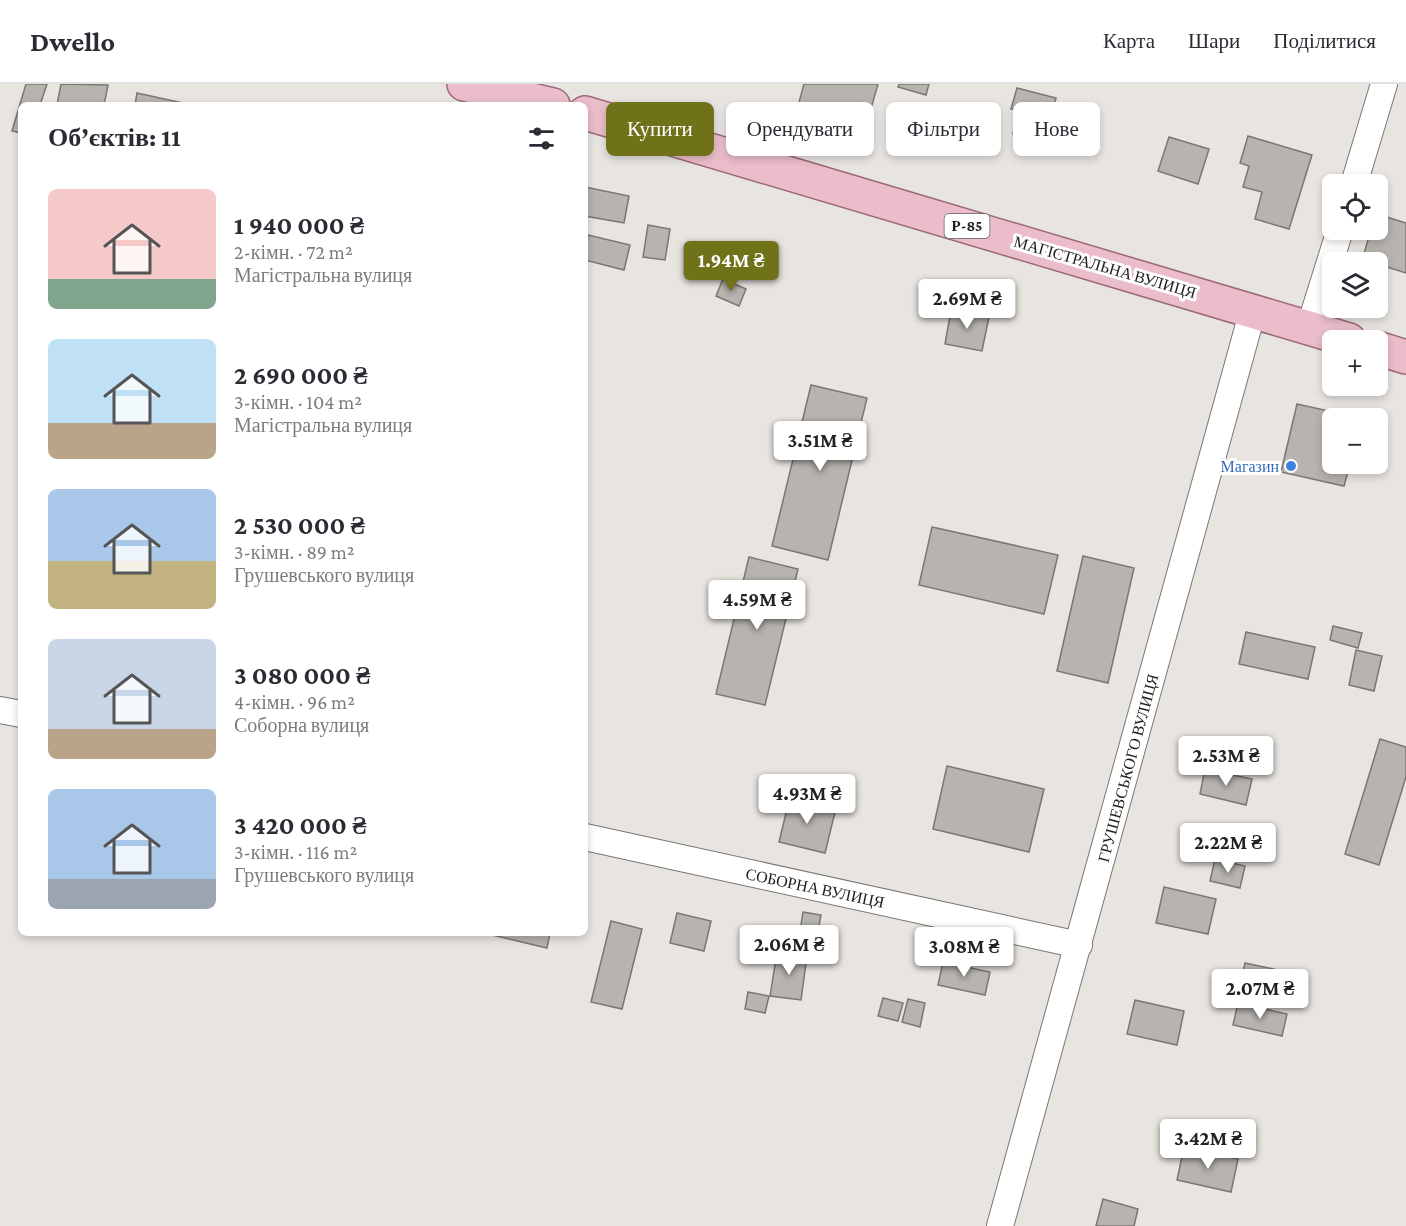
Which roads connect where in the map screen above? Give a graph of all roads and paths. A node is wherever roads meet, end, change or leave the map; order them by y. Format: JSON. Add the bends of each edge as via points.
{"nodes":[{"id":1,"x":464,"y":84,"type":"edge"},
{"id":2,"x":1384,"y":84,"type":"edge"},
{"id":3,"x":540,"y":102,"type":"edge"},
{"id":4,"x":588,"y":114,"type":"edge"},
{"id":5,"x":1357,"y":174,"type":"edge"},
{"id":6,"x":1337,"y":240,"type":"edge"},
{"id":7,"x":1253,"y":310,"type":"junction"},
{"id":8,"x":1309,"y":329,"type":"junction"},
{"id":9,"x":1322,"y":333,"type":"edge"},
{"id":10,"x":1388,"y":351,"type":"edge"},
{"id":11,"x":1406,"y":357,"type":"edge"},
{"id":12,"x":0,"y":710,"type":"edge"},
{"id":13,"x":18,"y":713,"type":"edge"},
{"id":14,"x":588,"y":838,"type":"edge"},
{"id":15,"x":1079,"y":945,"type":"junction"},
{"id":16,"x":1000,"y":1226,"type":"edge"}],
"edges":[{"from":1,"to":3,"type":"main road"},
{"from":2,"to":5,"type":"street"},
{"from":4,"to":7,"type":"main road","name":"МАГІСТРАЛЬНА ВУЛИЦЯ","number":"Р-85"},
{"from":6,"to":8,"type":"street"},
{"from":7,"to":8,"type":"main road","name":"МАГІСТРАЛЬНА ВУЛИЦЯ","number":"Р-85"},
{"from":7,"to":15,"type":"street","name":"ГРУШЕВСЬКОГО ВУЛИЦЯ"},
{"from":8,"to":9,"type":"main road","name":"МАГІСТРАЛЬНА ВУЛИЦЯ","number":"Р-85"},
{"from":10,"to":11,"type":"main road"},
{"from":12,"to":13,"type":"street"},
{"from":14,"to":15,"type":"street","name":"СОБОРНА ВУЛИЦЯ"},
{"from":15,"to":16,"type":"street","name":"ГРУШЕВСЬКОГО ВУЛИЦЯ"}]}
